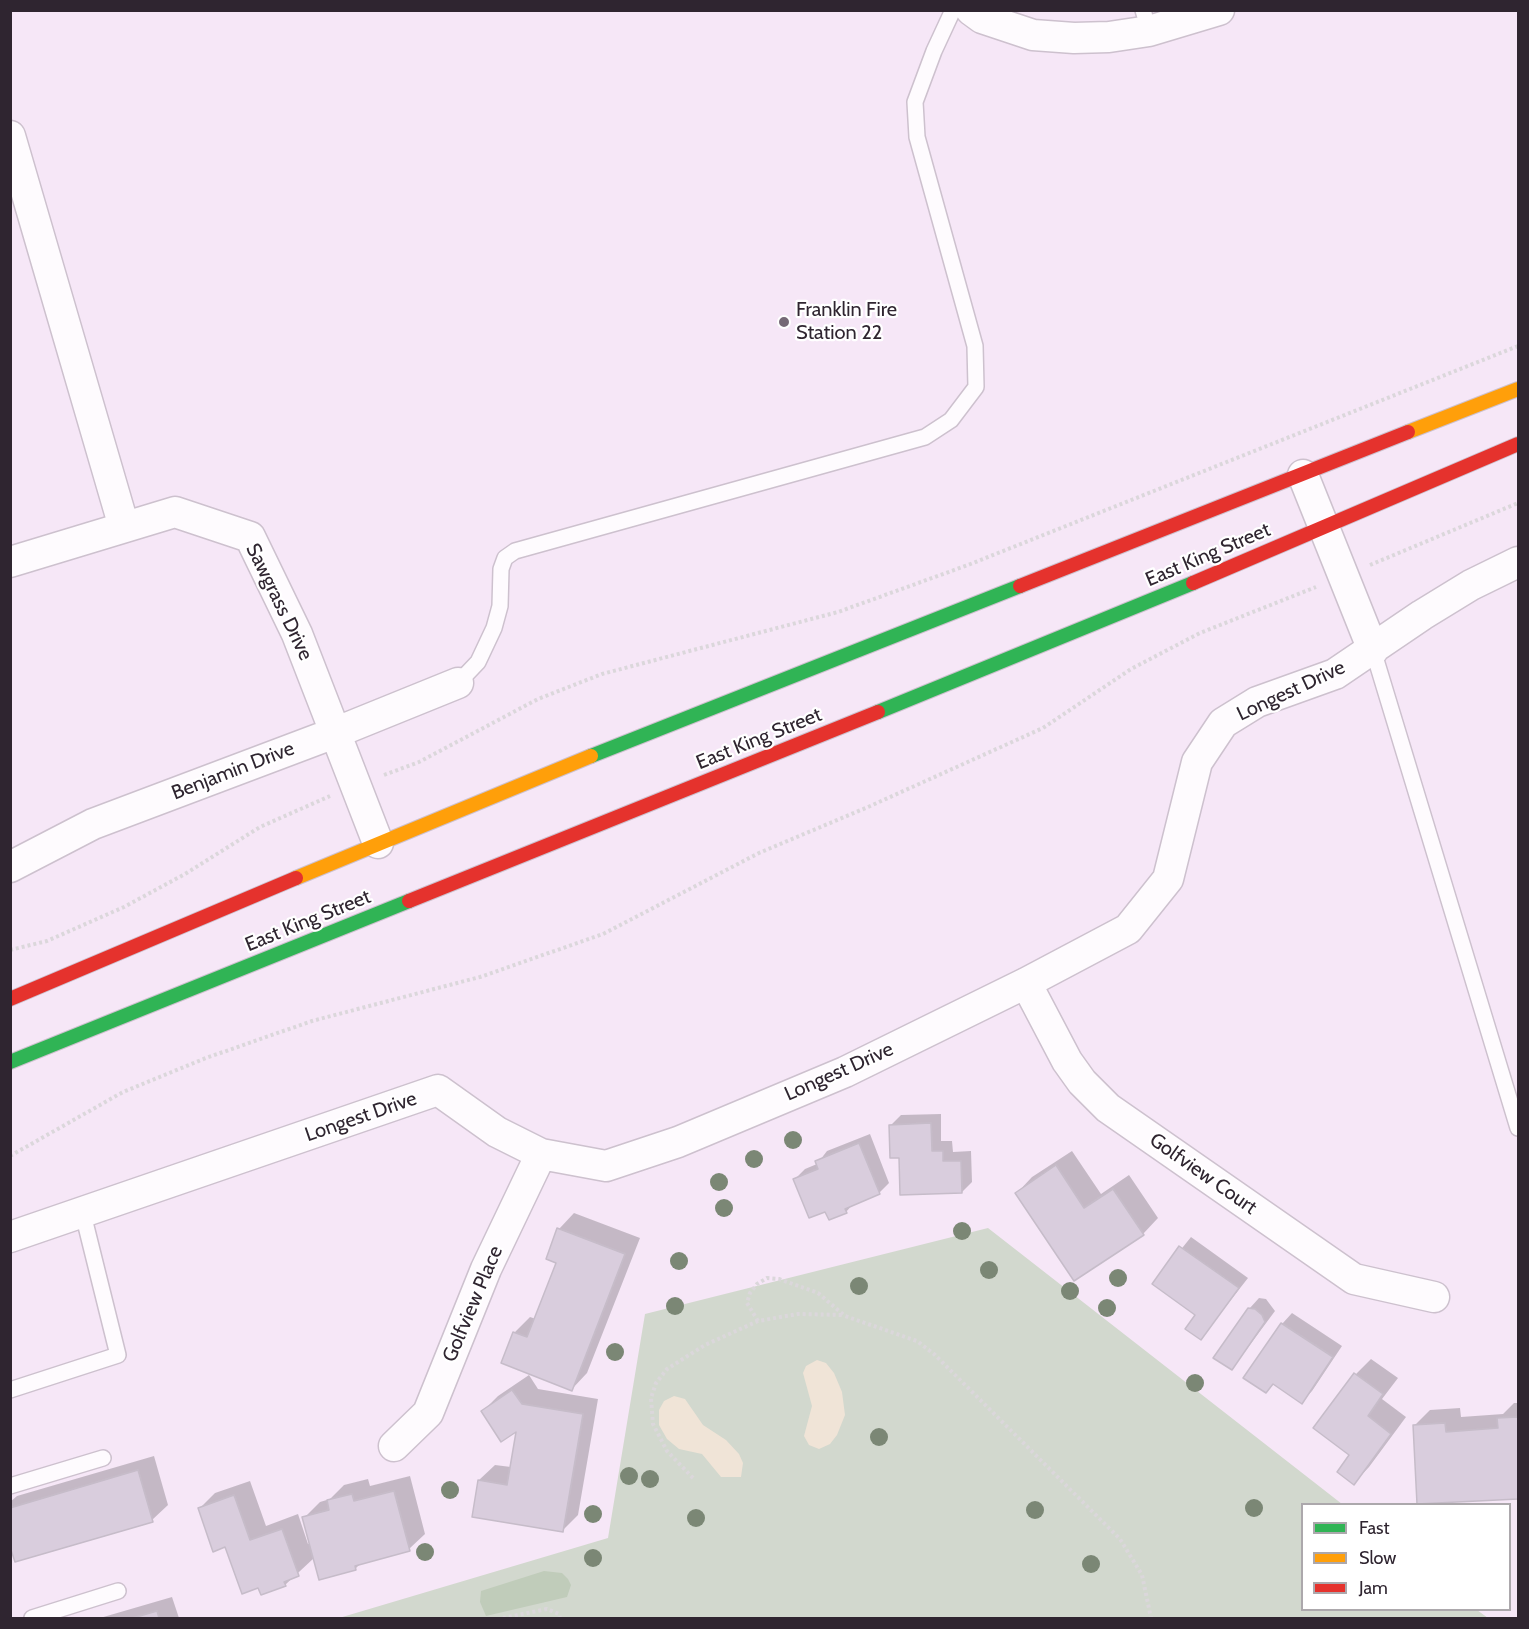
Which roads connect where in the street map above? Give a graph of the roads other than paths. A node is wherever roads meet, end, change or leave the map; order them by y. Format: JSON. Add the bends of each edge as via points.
{"nodes":[{"id":1,"x":954,"y":10,"type":"edge"},
{"id":2,"x":971,"y":10,"type":"edge"},
{"id":3,"x":1219,"y":10,"type":"edge"},
{"id":4,"x":1146,"y":21,"type":"edge"},
{"id":5,"x":10,"y":136,"type":"edge"},
{"id":6,"x":1518,"y":389,"type":"edge"},
{"id":7,"x":1518,"y":444,"type":"edge"},
{"id":8,"x":1303,"y":475,"type":"junction"},
{"id":9,"x":124,"y":527,"type":"junction"},
{"id":10,"x":1323,"y":528,"type":"junction"},
{"id":11,"x":10,"y":562,"type":"edge"},
{"id":12,"x":1518,"y":562,"type":"edge"},
{"id":13,"x":1373,"y":650,"type":"junction"},
{"id":14,"x":458,"y":683,"type":"joint"},
{"id":15,"x":337,"y":732,"type":"junction"},
{"id":16,"x":378,"y":843,"type":"junction"},
{"id":17,"x":10,"y":867,"type":"edge"},
{"id":18,"x":1026,"y":983,"type":"junction"},
{"id":19,"x":10,"y":999,"type":"edge"},
{"id":20,"x":10,"y":1062,"type":"edge"},
{"id":21,"x":1518,"y":1128,"type":"edge"},
{"id":22,"x":541,"y":1155,"type":"junction"},
{"id":23,"x":83,"y":1214,"type":"junction"},
{"id":24,"x":10,"y":1237,"type":"edge"},
{"id":25,"x":1434,"y":1297,"type":"dead end"},
{"id":26,"x":10,"y":1390,"type":"edge"},
{"id":27,"x":394,"y":1446,"type":"dead end"},
{"id":28,"x":103,"y":1458,"type":"dead end"},
{"id":29,"x":10,"y":1486,"type":"edge"},
{"id":30,"x":118,"y":1591,"type":"dead end"},
{"id":31,"x":32,"y":1618,"type":"edge"}],
"edges":[{"from":1,"to":14,"type":"lane","via":[[915,102],[917,137],[975,346],[976,387],[951,420],[925,437],[515,551],[505,558],[501,569],[500,606],[494,628],[478,662]]},
{"from":2,"to":4,"type":"street","via":[[982,18],[1033,35],[1109,37]]},
{"from":3,"to":4,"type":"street"},
{"from":5,"to":9,"type":"street"},
{"from":6,"to":8,"type":"main road","name":"East King Street"},
{"from":7,"to":10,"type":"main road","name":"East King Street"},
{"from":8,"to":10,"type":"street"},
{"from":8,"to":16,"type":"main road","name":"East King Street"},
{"from":9,"to":11,"type":"street","name":"Sawgrass Drive"},
{"from":9,"to":15,"type":"street","name":"Sawgrass Drive","via":[[175,512],[249,537],[297,634]]},
{"from":10,"to":13,"type":"street"},
{"from":10,"to":20,"type":"main road","name":"East King Street","via":[[1036,649]]},
{"from":12,"to":13,"type":"street","name":"Longest Drive","via":[[1471,585]]},
{"from":13,"to":18,"type":"street","name":"Longest Drive","via":[[1335,674],[1257,702],[1223,723],[1197,762],[1168,879],[1140,917],[1128,929]]},
{"from":13,"to":21,"type":"lane"},
{"from":14,"to":15,"type":"street","name":"Benjamin Drive"},
{"from":15,"to":16,"type":"street"},
{"from":15,"to":17,"type":"street","name":"Benjamin Drive","via":[[93,824]]},
{"from":16,"to":19,"type":"main road","name":"East King Street"},
{"from":18,"to":22,"type":"street","name":"Longest Drive","via":[[845,1072],[678,1142],[606,1166]]},
{"from":18,"to":25,"type":"street","name":"Golfview Court","via":[[1067,1061],[1108,1108],[1354,1279]]},
{"from":22,"to":23,"type":"street","name":"Longest Drive","via":[[497,1132],[438,1090]]},
{"from":22,"to":27,"type":"street","name":"Golfview Place","via":[[486,1269],[428,1413]]},
{"from":23,"to":24,"type":"street","name":"Longest Drive"},
{"from":23,"to":26,"type":"lane","via":[[118,1355]]},
{"from":28,"to":29,"type":"lane"},
{"from":30,"to":31,"type":"lane"}]}
